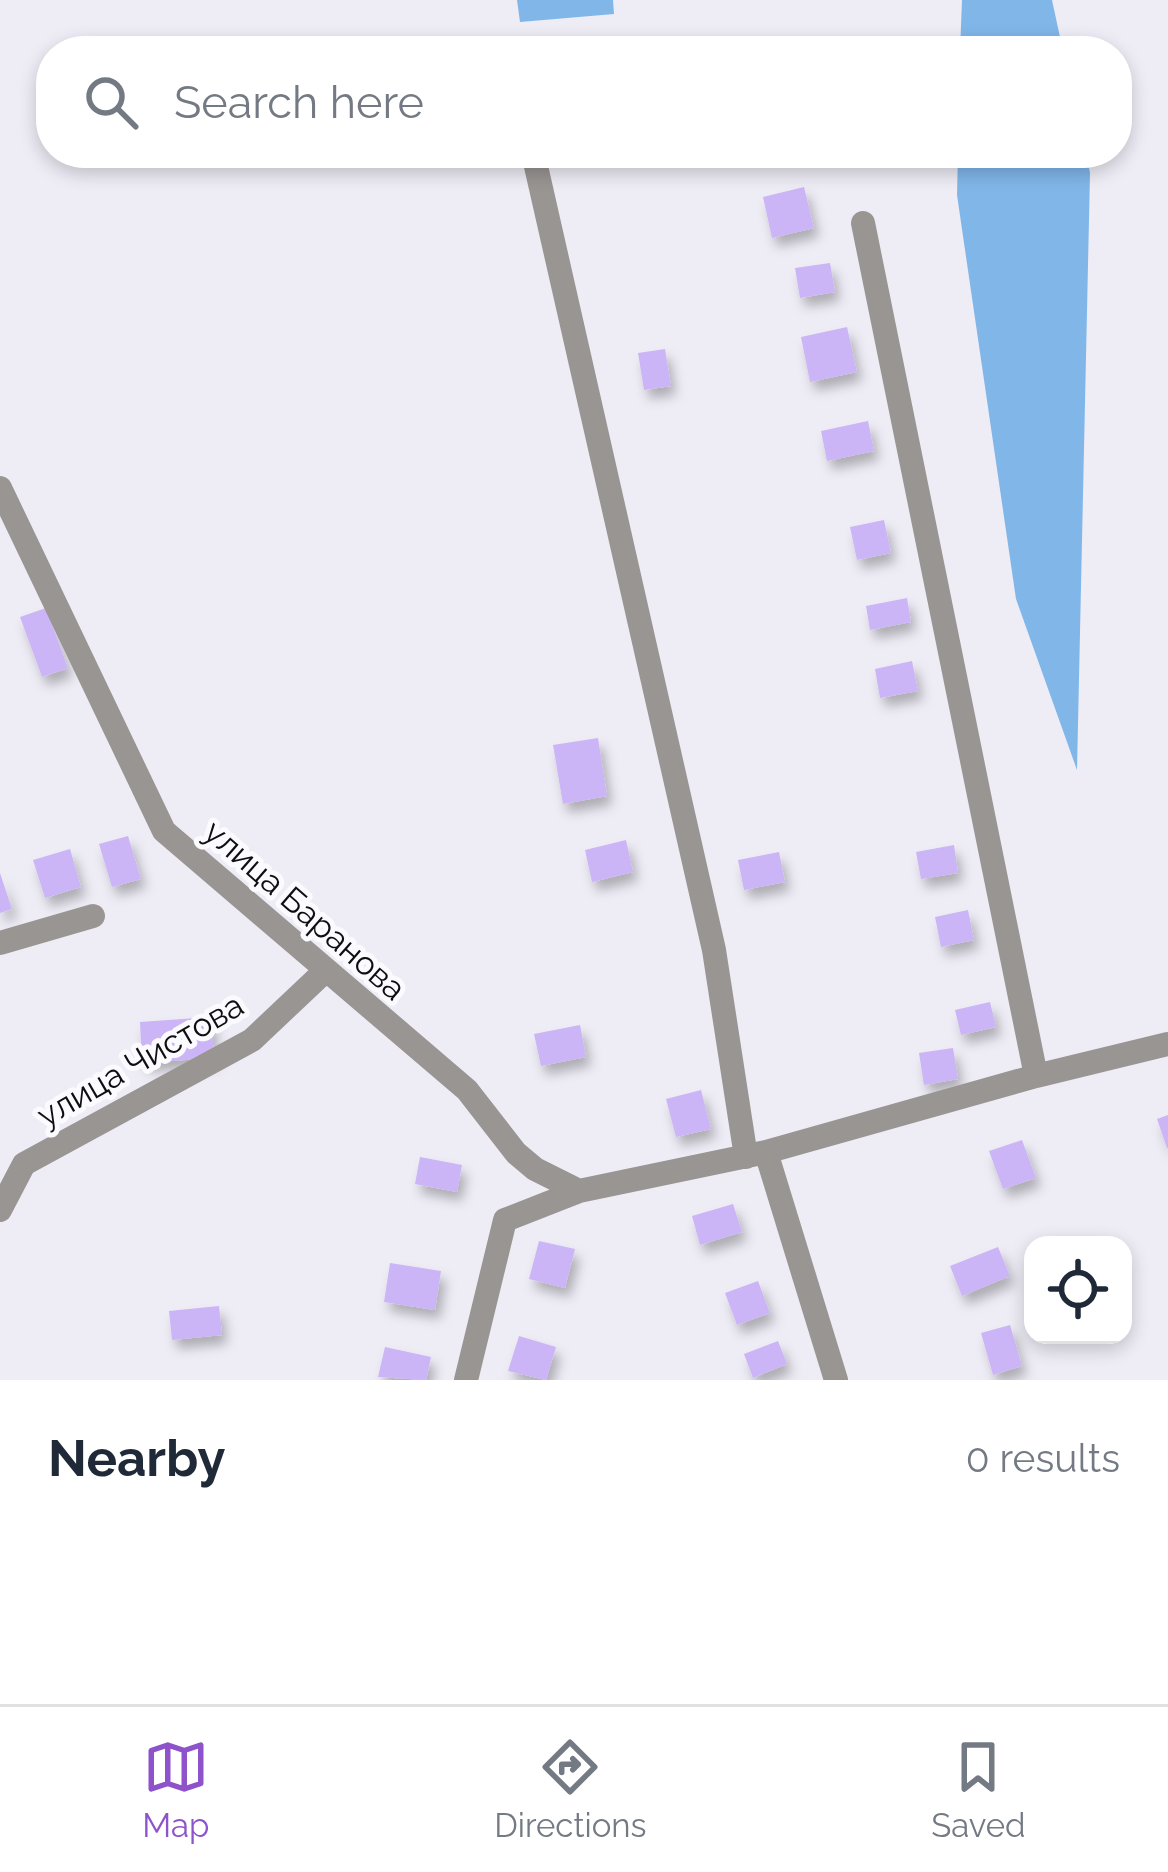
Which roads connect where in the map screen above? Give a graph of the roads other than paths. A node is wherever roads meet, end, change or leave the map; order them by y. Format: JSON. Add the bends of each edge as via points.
{"nodes":[{"id":1,"x":536,"y":168,"type":"edge"},
{"id":2,"x":863,"y":223,"type":"dead end"},
{"id":3,"x":0,"y":488,"type":"edge"},
{"id":4,"x":93,"y":916,"type":"dead end"},
{"id":5,"x":0,"y":943,"type":"edge"},
{"id":6,"x":325,"y":972,"type":"junction"},
{"id":7,"x":1168,"y":1044,"type":"edge"},
{"id":8,"x":1036,"y":1076,"type":"junction"},
{"id":9,"x":756,"y":1155,"type":"junction"},
{"id":10,"x":579,"y":1191,"type":"junction"},
{"id":11,"x":0,"y":1210,"type":"edge"},
{"id":12,"x":466,"y":1380,"type":"edge"},
{"id":13,"x":836,"y":1380,"type":"edge"}],
"edges":[{"from":1,"to":9,"type":"street"},
{"from":2,"to":8,"type":"street"},
{"from":3,"to":6,"type":"street","name":"улица Баранова","via":[[164,831]]},
{"from":4,"to":5,"type":"street"},
{"from":6,"to":10,"type":"street","name":"улица Баранова","via":[[467,1090],[516,1153]]},
{"from":6,"to":11,"type":"street","name":"улица Чистова","via":[[252,1040],[24,1164]]},
{"from":7,"to":8,"type":"street"},
{"from":8,"to":9,"type":"street"},
{"from":9,"to":10,"type":"street"},
{"from":9,"to":13,"type":"street"},
{"from":10,"to":12,"type":"street","via":[[505,1220]]}]}
